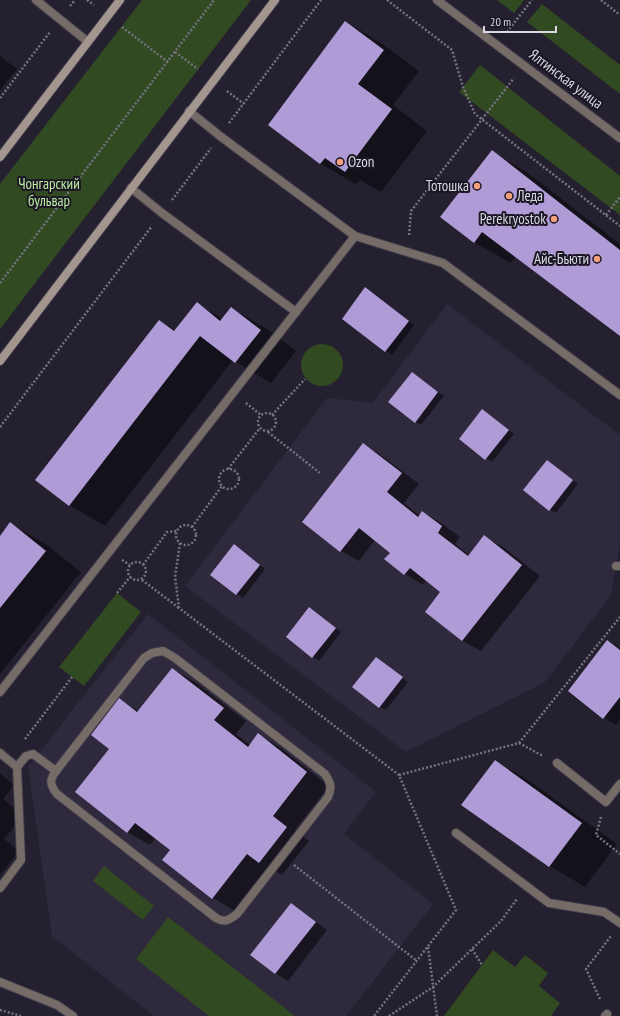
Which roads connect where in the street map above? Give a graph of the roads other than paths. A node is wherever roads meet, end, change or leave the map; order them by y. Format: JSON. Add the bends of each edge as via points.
{"nodes":[{"id":1,"x":36,"y":0,"type":"edge"},
{"id":2,"x":120,"y":0,"type":"edge"},
{"id":3,"x":275,"y":0,"type":"edge"},
{"id":4,"x":437,"y":0,"type":"edge"},
{"id":5,"x":88,"y":42,"type":"junction"},
{"id":6,"x":190,"y":111,"type":"junction"},
{"id":7,"x":620,"y":138,"type":"edge"},
{"id":8,"x":0,"y":157,"type":"edge"},
{"id":9,"x":131,"y":188,"type":"junction"},
{"id":10,"x":355,"y":236,"type":"junction"},
{"id":11,"x":296,"y":312,"type":"junction"},
{"id":12,"x":0,"y":361,"type":"edge"},
{"id":13,"x":620,"y":395,"type":"edge"},
{"id":14,"x":0,"y":692,"type":"edge"},
{"id":15,"x":0,"y":753,"type":"edge"},
{"id":16,"x":557,"y":763,"type":"road end"},
{"id":17,"x":16,"y":767,"type":"junction"},
{"id":18,"x":56,"y":771,"type":"junction"},
{"id":19,"x":620,"y":784,"type":"edge"},
{"id":20,"x":456,"y":833,"type":"dead end"},
{"id":21,"x":0,"y":888,"type":"edge"},
{"id":22,"x":618,"y":927,"type":"edge"},
{"id":23,"x":0,"y":982,"type":"edge"},
{"id":24,"x":72,"y":1016,"type":"edge"}],
"edges":[{"from":1,"to":5,"type":"street"},
{"from":2,"to":5,"type":"main road"},
{"from":3,"to":6,"type":"main road"},
{"from":4,"to":7,"type":"street","name":"Ялтинская улица"},
{"from":5,"to":8,"type":"main road"},
{"from":6,"to":9,"type":"main road"},
{"from":6,"to":10,"type":"street"},
{"from":9,"to":11,"type":"street"},
{"from":9,"to":12,"type":"main road"},
{"from":10,"to":11,"type":"street"},
{"from":10,"to":13,"type":"street","via":[[443,262]]},
{"from":11,"to":14,"type":"street"},
{"from":15,"to":17,"type":"street"},
{"from":16,"to":19,"type":"street","via":[[606,802]]},
{"from":17,"to":18,"type":"street","via":[[26,756],[33,754]]},
{"from":17,"to":21,"type":"street","via":[[21,860]]},
{"from":18,"to":18,"type":"street","via":[[144,658],[163,651],[319,770],[330,782],[331,790],[328,798],[238,914],[229,921],[222,921],[57,794],[51,786],[51,778]]},
{"from":20,"to":22,"type":"street","via":[[549,903],[604,912]]},
{"from":23,"to":24,"type":"street","via":[[57,1005]]}]}
